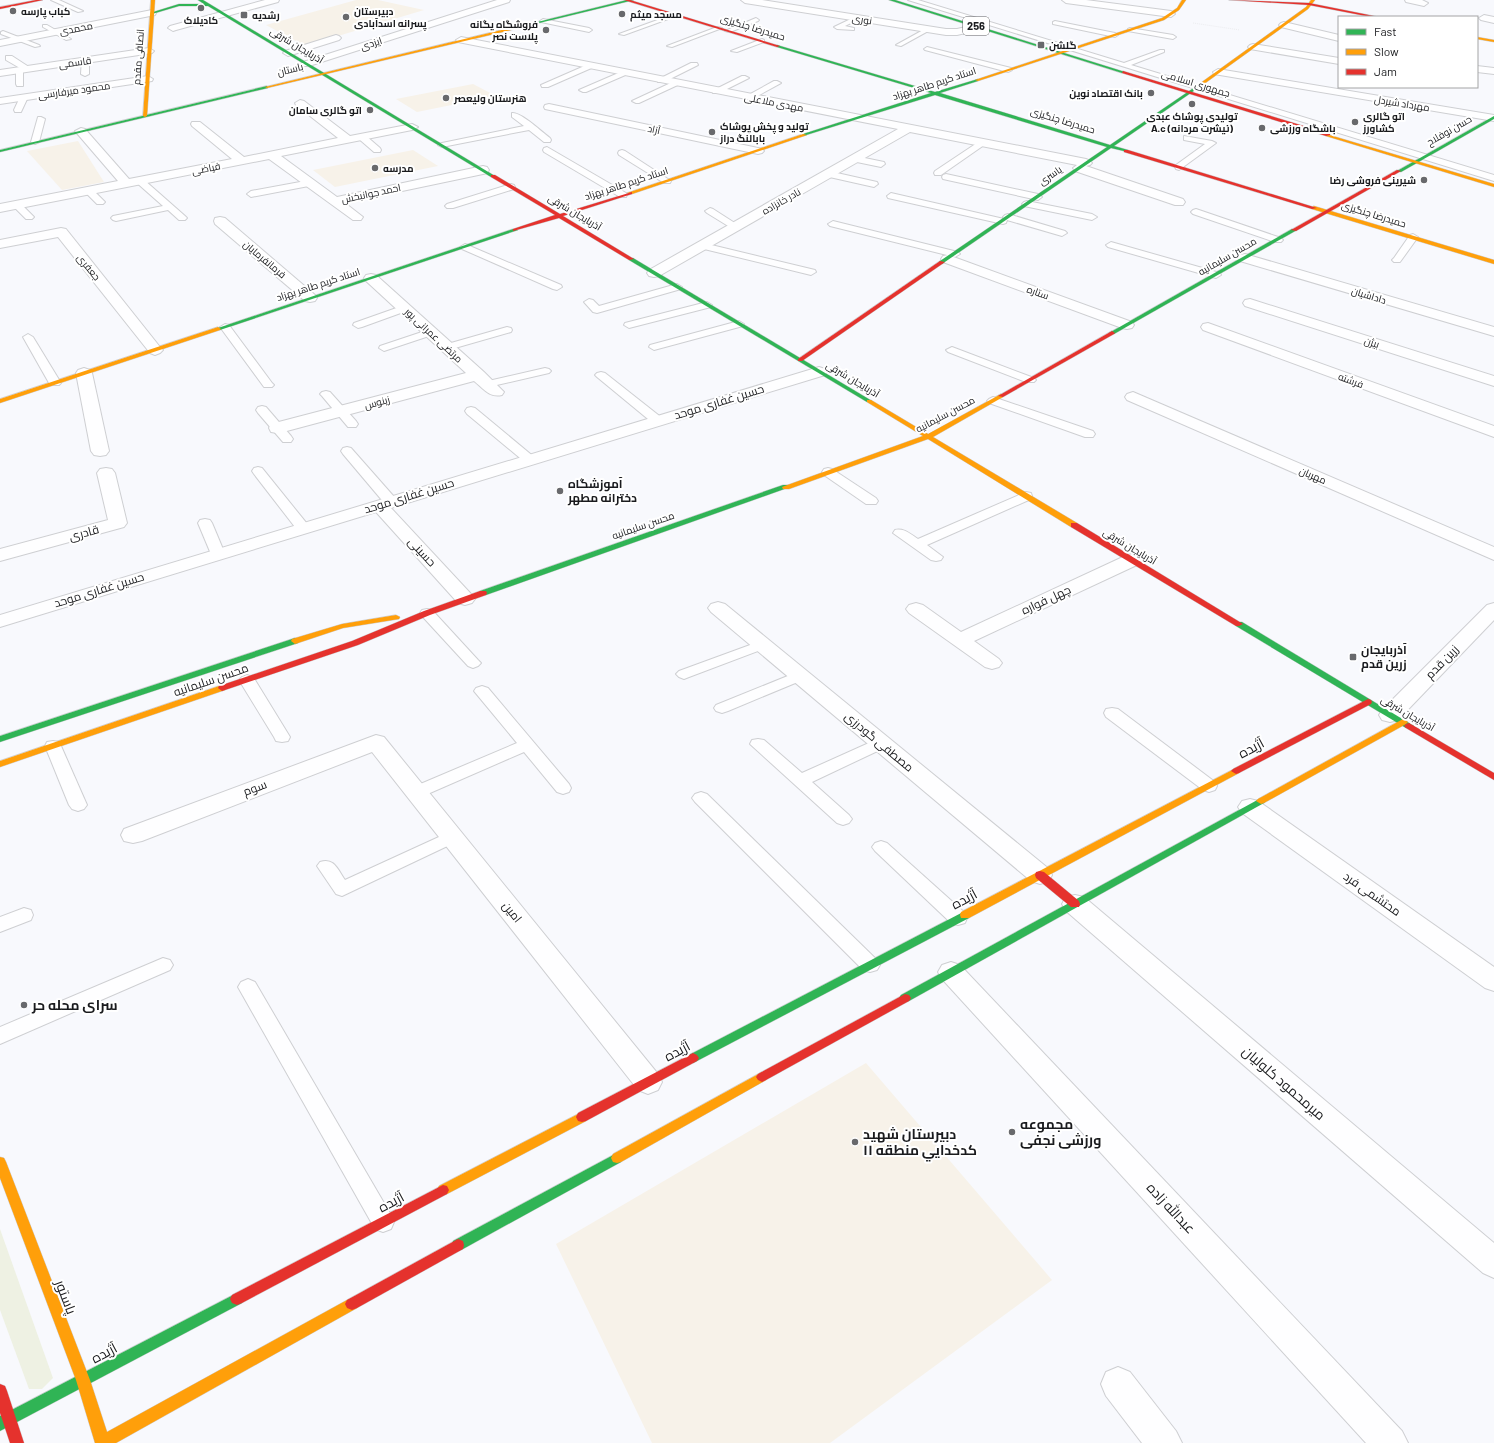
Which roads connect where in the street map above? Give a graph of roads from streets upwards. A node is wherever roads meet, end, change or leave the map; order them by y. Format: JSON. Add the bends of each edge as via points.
{"nodes":[{"id":1,"x":42,"y":0,"type":"edge"},
{"id":2,"x":153,"y":0,"type":"edge"},
{"id":3,"x":200,"y":0,"type":"edge"},
{"id":4,"x":275,"y":0,"type":"edge"},
{"id":5,"x":506,"y":0,"type":"edge"},
{"id":6,"x":629,"y":0,"type":"edge"},
{"id":7,"x":745,"y":0,"type":"edge"},
{"id":8,"x":891,"y":0,"type":"edge"},
{"id":9,"x":1066,"y":0,"type":"edge"},
{"id":10,"x":1184,"y":0,"type":"edge"},
{"id":11,"x":1231,"y":0,"type":"edge"},
{"id":12,"x":1409,"y":0,"type":"edge"},
{"id":13,"x":1311,"y":2,"type":"edge"},
{"id":14,"x":1424,"y":3,"type":"dead end"},
{"id":15,"x":208,"y":5,"type":"junction"},
{"id":16,"x":0,"y":8,"type":"edge"},
{"id":17,"x":152,"y":13,"type":"junction"},
{"id":18,"x":224,"y":14,"type":"junction"},
{"id":19,"x":1167,"y":16,"type":"junction"},
{"id":20,"x":1373,"y":16,"type":"edge"},
{"id":21,"x":1484,"y":18,"type":"dead end"},
{"id":22,"x":1494,"y":20,"type":"edge"},
{"id":23,"x":1284,"y":25,"type":"junction"},
{"id":24,"x":979,"y":27,"type":"junction"},
{"id":25,"x":173,"y":28,"type":"dead end"},
{"id":26,"x":349,"y":34,"type":"dead end"},
{"id":27,"x":1338,"y":38,"type":"edge"},
{"id":28,"x":1478,"y":38,"type":"edge"},
{"id":29,"x":461,"y":40,"type":"junction"},
{"id":30,"x":1494,"y":41,"type":"edge"},
{"id":31,"x":0,"y":43,"type":"edge"},
{"id":32,"x":1252,"y":47,"type":"junction"},
{"id":33,"x":149,"y":51,"type":"junction"},
{"id":34,"x":288,"y":53,"type":"junction"},
{"id":35,"x":1061,"y":53,"type":"junction"},
{"id":36,"x":1338,"y":61,"type":"edge"},
{"id":37,"x":306,"y":64,"type":"junction"},
{"id":38,"x":1478,"y":69,"type":"edge"},
{"id":39,"x":1494,"y":71,"type":"edge"},
{"id":40,"x":1218,"y":72,"type":"junction"},
{"id":41,"x":0,"y":73,"type":"edge"},
{"id":42,"x":322,"y":73,"type":"junction"},
{"id":43,"x":148,"y":79,"type":"junction"},
{"id":44,"x":1193,"y":90,"type":"junction"},
{"id":45,"x":1353,"y":90,"type":"edge"},
{"id":46,"x":936,"y":93,"type":"junction"},
{"id":47,"x":0,"y":101,"type":"edge"},
{"id":48,"x":300,"y":103,"type":"dead end"},
{"id":49,"x":589,"y":105,"type":"dead end"},
{"id":50,"x":549,"y":107,"type":"dead end"},
{"id":51,"x":574,"y":112,"type":"junction"},
{"id":52,"x":145,"y":116,"type":"junction"},
{"id":53,"x":1493,"y":117,"type":"edge"},
{"id":54,"x":859,"y":119,"type":"junction"},
{"id":55,"x":196,"y":124,"type":"dead end"},
{"id":56,"x":412,"y":127,"type":"junction"},
{"id":57,"x":908,"y":128,"type":"junction"},
{"id":58,"x":81,"y":131,"type":"junction"},
{"id":59,"x":348,"y":140,"type":"junction"},
{"id":60,"x":1111,"y":146,"type":"junction"},
{"id":61,"x":0,"y":151,"type":"edge"},
{"id":62,"x":758,"y":151,"type":"junction"},
{"id":63,"x":272,"y":155,"type":"junction"},
{"id":64,"x":242,"y":161,"type":"junction"},
{"id":65,"x":1415,"y":162,"type":"junction"},
{"id":66,"x":1083,"y":166,"type":"junction"},
{"id":67,"x":483,"y":170,"type":"junction"},
{"id":68,"x":126,"y":184,"type":"junction"},
{"id":69,"x":1494,"y":186,"type":"edge"},
{"id":70,"x":335,"y":201,"type":"junction"},
{"id":71,"x":1179,"y":202,"type":"dead end"},
{"id":72,"x":0,"y":208,"type":"edge"},
{"id":73,"x":1328,"y":212,"type":"junction"},
{"id":74,"x":559,"y":216,"type":"junction"},
{"id":75,"x":357,"y":217,"type":"dead end"},
{"id":76,"x":220,"y":221,"type":"dead end"},
{"id":77,"x":0,"y":244,"type":"edge"},
{"id":78,"x":952,"y":256,"type":"junction"},
{"id":79,"x":1245,"y":258,"type":"junction"},
{"id":80,"x":1494,"y":262,"type":"edge"},
{"id":81,"x":654,"y":273,"type":"junction"},
{"id":82,"x":371,"y":278,"type":"junction"},
{"id":83,"x":310,"y":298,"type":"junction"},
{"id":84,"x":1250,"y":304,"type":"dead end"},
{"id":85,"x":1127,"y":325,"type":"junction"},
{"id":86,"x":1208,"y":327,"type":"dead end"},
{"id":87,"x":1494,"y":332,"type":"edge"},
{"id":88,"x":155,"y":350,"type":"junction"},
{"id":89,"x":800,"y":360,"type":"junction"},
{"id":90,"x":819,"y":372,"type":"junction"},
{"id":91,"x":84,"y":373,"type":"junction"},
{"id":92,"x":1494,"y":380,"type":"edge"},
{"id":93,"x":487,"y":384,"type":"joint"},
{"id":94,"x":1133,"y":397,"type":"dead end"},
{"id":95,"x":0,"y":401,"type":"edge"},
{"id":96,"x":1494,"y":432,"type":"edge"},
{"id":97,"x":282,"y":434,"type":"road end"},
{"id":98,"x":928,"y":437,"type":"junction"},
{"id":99,"x":100,"y":451,"type":"dead end"},
{"id":100,"x":106,"y":473,"type":"dead end"},
{"id":101,"x":385,"y":504,"type":"junction"},
{"id":102,"x":1494,"y":554,"type":"edge"},
{"id":103,"x":0,"y":555,"type":"edge"},
{"id":104,"x":1132,"y":560,"type":"junction"},
{"id":105,"x":465,"y":599,"type":"junction"},
{"id":106,"x":718,"y":608,"type":"dead end"},
{"id":107,"x":916,"y":609,"type":"dead end"},
{"id":108,"x":1494,"y":609,"type":"edge"},
{"id":109,"x":427,"y":613,"type":"junction"},
{"id":110,"x":0,"y":621,"type":"edge"},
{"id":111,"x":960,"y":640,"type":"junction"},
{"id":112,"x":992,"y":663,"type":"dead end"},
{"id":113,"x":1368,"y":702,"type":"junction"},
{"id":114,"x":1397,"y":718,"type":"junction"},
{"id":115,"x":0,"y":740,"type":"edge"},
{"id":116,"x":376,"y":742,"type":"joint"},
{"id":117,"x":0,"y":764,"type":"edge"},
{"id":118,"x":1494,"y":777,"type":"edge"},
{"id":119,"x":1250,"y":807,"type":"junction"},
{"id":120,"x":133,"y":835,"type":"dead end"},
{"id":121,"x":1040,"y":875,"type":"junction"},
{"id":122,"x":1075,"y":904,"type":"junction"},
{"id":123,"x":951,"y":972,"type":"junction"},
{"id":124,"x":1494,"y":981,"type":"edge"},
{"id":125,"x":648,"y":1082,"type":"junction"},
{"id":126,"x":0,"y":1162,"type":"edge"},
{"id":127,"x":1494,"y":1263,"type":"edge"},
{"id":128,"x":83,"y":1380,"type":"junction"},
{"id":129,"x":1118,"y":1384,"type":"dead end"},
{"id":130,"x":0,"y":1391,"type":"edge"},
{"id":131,"x":9,"y":1419,"type":"junction"},
{"id":132,"x":0,"y":1424,"type":"edge"},
{"id":133,"x":17,"y":1443,"type":"edge"},
{"id":134,"x":103,"y":1443,"type":"edge"},
{"id":135,"x":1164,"y":1443,"type":"edge"},
{"id":136,"x":1390,"y":1443,"type":"edge"}],
"edges":[{"from":1,"to":16,"type":"street"},
{"from":2,"to":17,"type":"street","name":"انصافی مقدم"},
{"from":3,"to":15,"type":"street","name":"آذربایجان شرقی"},
{"from":4,"to":18,"type":"street"},
{"from":5,"to":37,"type":"street","name":"ایزدی"},
{"from":6,"to":29,"type":"street","name":"باستان"},
{"from":6,"to":46,"type":"street","name":"حمیدرضا چنگیزی"},
{"from":7,"to":24,"type":"street","name":"نوری","via":[[927,30],[950,32]]},
{"from":8,"to":24,"type":"street","name":"جمهوری اسلامی","number":"256"},
{"from":9,"to":19,"type":"street"},
{"from":10,"to":19,"type":"street","name":"استاد کریم طاهر بهزاد","via":[[1182,5]]},
{"from":11,"to":13,"type":"street"},
{"from":12,"to":14,"type":"street"},
{"from":13,"to":20,"type":"street"},
{"from":13,"to":23,"type":"street","name":"یاسری"},
{"from":15,"to":17,"type":"street","via":[[177,5]]},
{"from":15,"to":18,"type":"street","name":"آذربایجان شرقی"},
{"from":17,"to":31,"type":"street","name":"محمدی"},
{"from":17,"to":33,"type":"street","name":"انصافی مقدم"},
{"from":18,"to":25,"type":"street"},
{"from":18,"to":34,"type":"street","name":"آذربایجان شرقی"},
{"from":19,"to":35,"type":"street","name":"استاد کریم طاهر بهزاد"},
{"from":21,"to":22,"type":"street"},
{"from":23,"to":27,"type":"street"},
{"from":23,"to":32,"type":"street","name":"یاسری"},
{"from":24,"to":35,"type":"street","name":"جمهوری اسلامی","number":"256"},
{"from":26,"to":34,"type":"street"},
{"from":28,"to":30,"type":"street"},
{"from":29,"to":42,"type":"street","name":"باستان"},
{"from":29,"to":54,"type":"street","name":"مهدی ملاعلی"},
{"from":32,"to":36,"type":"street"},
{"from":32,"to":40,"type":"street","name":"یاسری"},
{"from":33,"to":41,"type":"street","name":"قاسمی"},
{"from":33,"to":43,"type":"street","name":"انصافی مقدم"},
{"from":34,"to":37,"type":"street","name":"آذربایجان شرقی"},
{"from":35,"to":44,"type":"street","name":"جمهوری اسلامی","number":"256"},
{"from":35,"to":46,"type":"street","name":"استاد کریم طاهر بهزاد"},
{"from":37,"to":42,"type":"street","name":"آذربایجان شرقی"},
{"from":38,"to":39,"type":"street"},
{"from":40,"to":44,"type":"street","name":"یاسری"},
{"from":40,"to":45,"type":"street","name":"مهرداد شیردل"},
{"from":42,"to":52,"type":"street","name":"باستان"},
{"from":42,"to":56,"type":"street","name":"آذربایجان شرقی"},
{"from":43,"to":47,"type":"street","name":"محمود میرفارسی"},
{"from":43,"to":52,"type":"street","name":"انصافی مقدم"},
{"from":44,"to":60,"type":"street","name":"یاسری"},
{"from":44,"to":65,"type":"street","name":"جمهوری اسلامی","number":"256"},
{"from":45,"to":53,"type":"street","name":"مهرداد شیردل"},
{"from":46,"to":54,"type":"street","name":"استاد کریم طاهر بهزاد"},
{"from":46,"to":60,"type":"street","name":"حمیدرضا چنگیزی"},
{"from":48,"to":59,"type":"street"},
{"from":49,"to":51,"type":"street"},
{"from":50,"to":51,"type":"street","name":"آزاد"},
{"from":51,"to":62,"type":"street","name":"آزاد"},
{"from":52,"to":58,"type":"street","name":"باستان"},
{"from":53,"to":65,"type":"street","name":"حسن نوفلاح"},
{"from":54,"to":57,"type":"street","name":"مهدی ملاعلی"},
{"from":54,"to":62,"type":"street","name":"استاد کریم طاهر بهزاد"},
{"from":55,"to":64,"type":"street"},
{"from":56,"to":59,"type":"street","name":"فیاضی"},
{"from":56,"to":67,"type":"street","name":"آذربایجان شرقی"},
{"from":57,"to":66,"type":"street","name":"مهدی ملاعلی"},
{"from":57,"to":81,"type":"street","name":"نادر خانزاده"},
{"from":58,"to":61,"type":"street","name":"باستان"},
{"from":58,"to":68,"type":"street"},
{"from":59,"to":63,"type":"street","name":"فیاضی"},
{"from":60,"to":66,"type":"street","name":"یاسری"},
{"from":60,"to":73,"type":"street","name":"حمیدرضا چنگیزی"},
{"from":62,"to":74,"type":"street","name":"استاد کریم طاهر بهزاد"},
{"from":63,"to":64,"type":"street","name":"فیاضی"},
{"from":63,"to":70,"type":"street","name":"احمد جوانبخش"},
{"from":64,"to":68,"type":"street","name":"فیاضی"},
{"from":65,"to":69,"type":"street","name":"جمهوری اسلامی","number":"256"},
{"from":65,"to":73,"type":"street","name":"محسن سلیمانیه"},
{"from":66,"to":71,"type":"street","name":"مهدی ملاعلی"},
{"from":66,"to":78,"type":"street","name":"یاسری"},
{"from":67,"to":70,"type":"street","name":"احمد جوانبخش"},
{"from":67,"to":74,"type":"street","name":"آذربایجان شرقی"},
{"from":68,"to":72,"type":"street","name":"فیاضی"},
{"from":70,"to":75,"type":"street"},
{"from":73,"to":79,"type":"street","name":"محسن سلیمانیه"},
{"from":73,"to":80,"type":"street","name":"حمیدرضا چنگیزی"},
{"from":74,"to":81,"type":"street","name":"آذربایجان شرقی"},
{"from":74,"to":82,"type":"street","name":"استاد کریم طاهر بهزاد"},
{"from":76,"to":83,"type":"street","name":"فرمانفرمایان"},
{"from":77,"to":88,"type":"street","name":"جعفری","via":[[61,232]]},
{"from":78,"to":85,"type":"street","name":"ستاره"},
{"from":78,"to":89,"type":"street","name":"یاسری"},
{"from":79,"to":85,"type":"street","name":"محسن سلیمانیه"},
{"from":79,"to":87,"type":"street","name":"داداشیان"},
{"from":81,"to":89,"type":"street","name":"آذربایجان شرقی"},
{"from":82,"to":83,"type":"street","name":"استاد کریم طاهر بهزاد"},
{"from":82,"to":93,"type":"street","name":"مرتضی عمرانی پور"},
{"from":83,"to":88,"type":"street","name":"استاد کریم طاهر بهزاد"},
{"from":84,"to":92,"type":"street","name":"بیژن"},
{"from":85,"to":98,"type":"street","name":"محسن سلیمانیه"},
{"from":86,"to":96,"type":"street","name":"فرشته"},
{"from":88,"to":91,"type":"street","name":"استاد کریم طاهر بهزاد"},
{"from":89,"to":90,"type":"street","name":"آذربایجان شرقی"},
{"from":90,"to":98,"type":"street","name":"آذربایجان شرقی"},
{"from":90,"to":101,"type":"street","name":"حسین غفاری موحد"},
{"from":91,"to":95,"type":"street","name":"استاد کریم طاهر بهزاد"},
{"from":91,"to":99,"type":"street"},
{"from":93,"to":97,"type":"street","name":"زینوس","via":[[342,411]]},
{"from":94,"to":102,"type":"street","name":"مهربان"},
{"from":98,"to":104,"type":"street","name":"آذربایجان شرقی"},
{"from":98,"to":105,"type":"street","name":"محسن سلیمانیه"},
{"from":100,"to":103,"type":"street","name":"قادری","via":[[118,524]]},
{"from":101,"to":105,"type":"street","name":"حسینی"},
{"from":101,"to":110,"type":"street","name":"حسین غفاری موحد"},
{"from":104,"to":111,"type":"street","name":"چهل فواره"},
{"from":104,"to":113,"type":"street","name":"آذربایجان شرقی"},
{"from":105,"to":109,"type":"street","name":"محسن سلیمانیه"},
{"from":106,"to":121,"type":"street","name":"مصطفی گودرزی"},
{"from":107,"to":111,"type":"street"},
{"from":108,"to":114,"type":"street","name":"زرین قدم"},
{"from":109,"to":115,"type":"street","name":"محسن سلیمانیه","via":[[342,626]]},
{"from":109,"to":117,"type":"street","name":"محسن سلیمانیه","via":[[355,643]]},
{"from":111,"to":112,"type":"street"},
{"from":113,"to":114,"type":"street","name":"آذربایجان شرقی"},
{"from":113,"to":121,"type":"street","name":"آژیده"},
{"from":114,"to":118,"type":"street","name":"آذربایجان شرقی"},
{"from":114,"to":119,"type":"street"},
{"from":116,"to":120,"type":"street","name":"سوم"},
{"from":116,"to":125,"type":"street","name":"امین"},
{"from":119,"to":122,"type":"street"},
{"from":119,"to":124,"type":"street","name":"محتشمی فرد"},
{"from":121,"to":122,"type":"street"},
{"from":121,"to":125,"type":"street","name":"آژیده"},
{"from":122,"to":123,"type":"street"},
{"from":122,"to":127,"type":"street","name":"میرمحمود کلولیان"},
{"from":123,"to":134,"type":"street"},
{"from":123,"to":136,"type":"street","name":"عبدالله زاده"},
{"from":125,"to":128,"type":"street","name":"آژیده"},
{"from":126,"to":128,"type":"street","name":"پاستور"},
{"from":128,"to":131,"type":"street","name":"آژیده"},
{"from":128,"to":134,"type":"street","name":"پاستور"},
{"from":129,"to":135,"type":"street"},
{"from":130,"to":131,"type":"street"},
{"from":131,"to":132,"type":"street","name":"آژیده"},
{"from":131,"to":133,"type":"street"}]}
